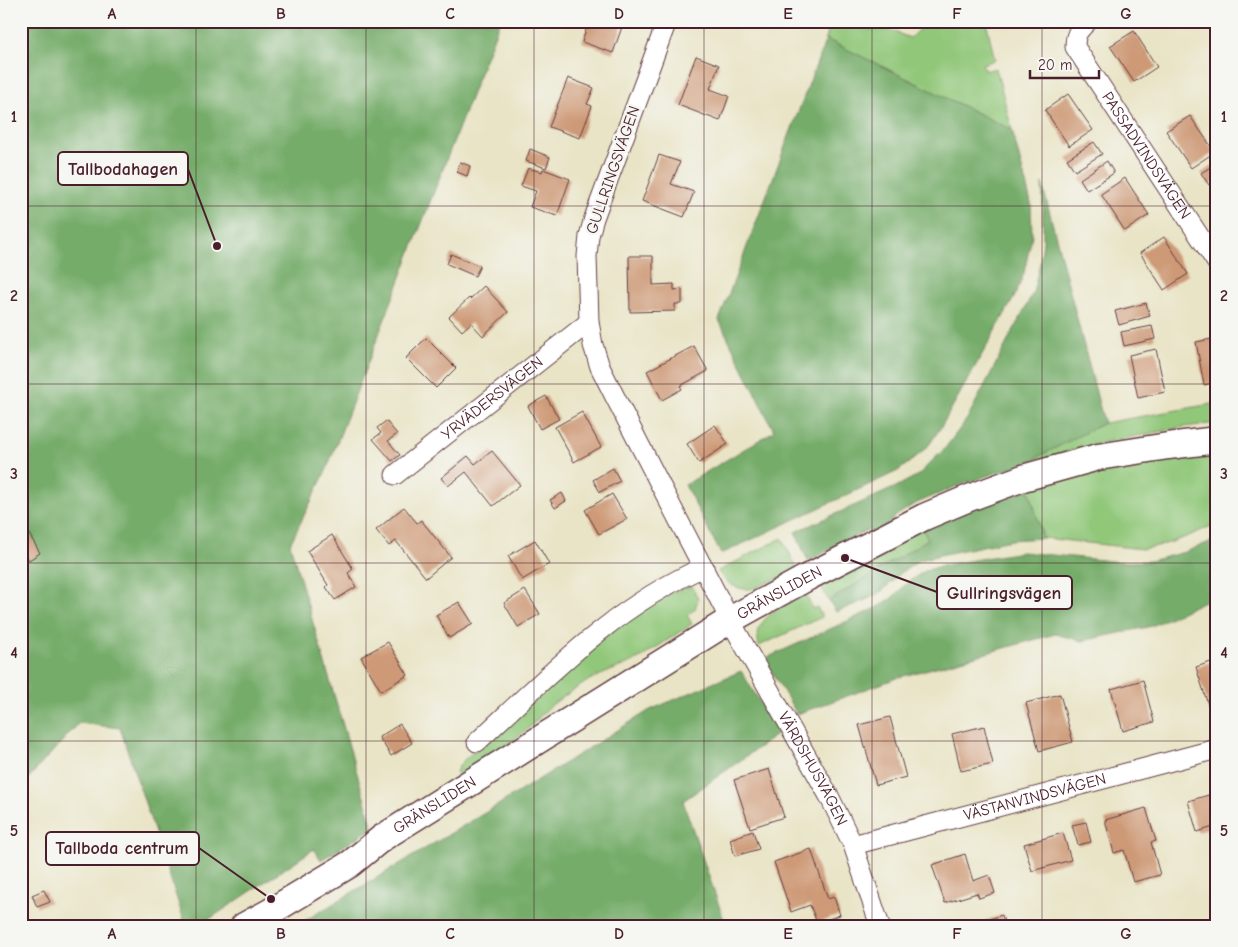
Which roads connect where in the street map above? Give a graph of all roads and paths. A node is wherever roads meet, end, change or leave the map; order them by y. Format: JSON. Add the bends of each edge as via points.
{"nodes":[{"id":1,"x":667,"y":21,"type":"edge"},
{"id":2,"x":1088,"y":21,"type":"edge"},
{"id":3,"x":1217,"y":264,"type":"edge"},
{"id":4,"x":589,"y":322,"type":"junction"},
{"id":5,"x":1217,"y":440,"type":"edge"},
{"id":6,"x":394,"y":475,"type":"dead end"},
{"id":7,"x":704,"y":568,"type":"junction"},
{"id":8,"x":730,"y":620,"type":"junction"},
{"id":9,"x":477,"y":742,"type":"dead end"},
{"id":10,"x":1217,"y":748,"type":"edge"},
{"id":11,"x":382,"y":838,"type":"junction"},
{"id":12,"x":853,"y":845,"type":"junction"},
{"id":13,"x":235,"y":926,"type":"edge"},
{"id":14,"x":244,"y":926,"type":"edge"},
{"id":15,"x":880,"y":926,"type":"edge"}],
"edges":[{"from":1,"to":4,"type":"street","name":"GULLRINGSVÄGEN","via":[[589,236]]},
{"from":2,"to":3,"type":"street","name":"PASSADVINDSVÄGEN","via":[[1078,31],[1075,47]]},
{"from":4,"to":6,"type":"street","name":"YRVÄDERSVÄGEN"},
{"from":4,"to":7,"type":"street","name":"GULLRINGSVÄGEN","via":[[600,367]]},
{"from":5,"to":8,"type":"street","name":"GRÄNSLIDEN","via":[[1098,457],[1022,478],[924,517]]},
{"from":7,"to":8,"type":"street","name":"GULLRINGSVÄGEN"},
{"from":7,"to":9,"type":"street","via":[[635,605],[596,634]]},
{"from":8,"to":11,"type":"street","name":"GRÄNSLIDEN"},
{"from":8,"to":12,"type":"street","name":"VÄRDSHUSVÄGEN"},
{"from":10,"to":12,"type":"street","name":"VÄSTANVINDSVÄGEN"},
{"from":11,"to":13,"type":"street","name":"GRÄNSLIDEN","via":[[343,854],[264,903]]},
{"from":11,"to":14,"type":"street","name":"GRÄNSLIDEN","via":[[350,864]]},
{"from":12,"to":15,"type":"street","name":"VÄRDSHUSVÄGEN"}]}
